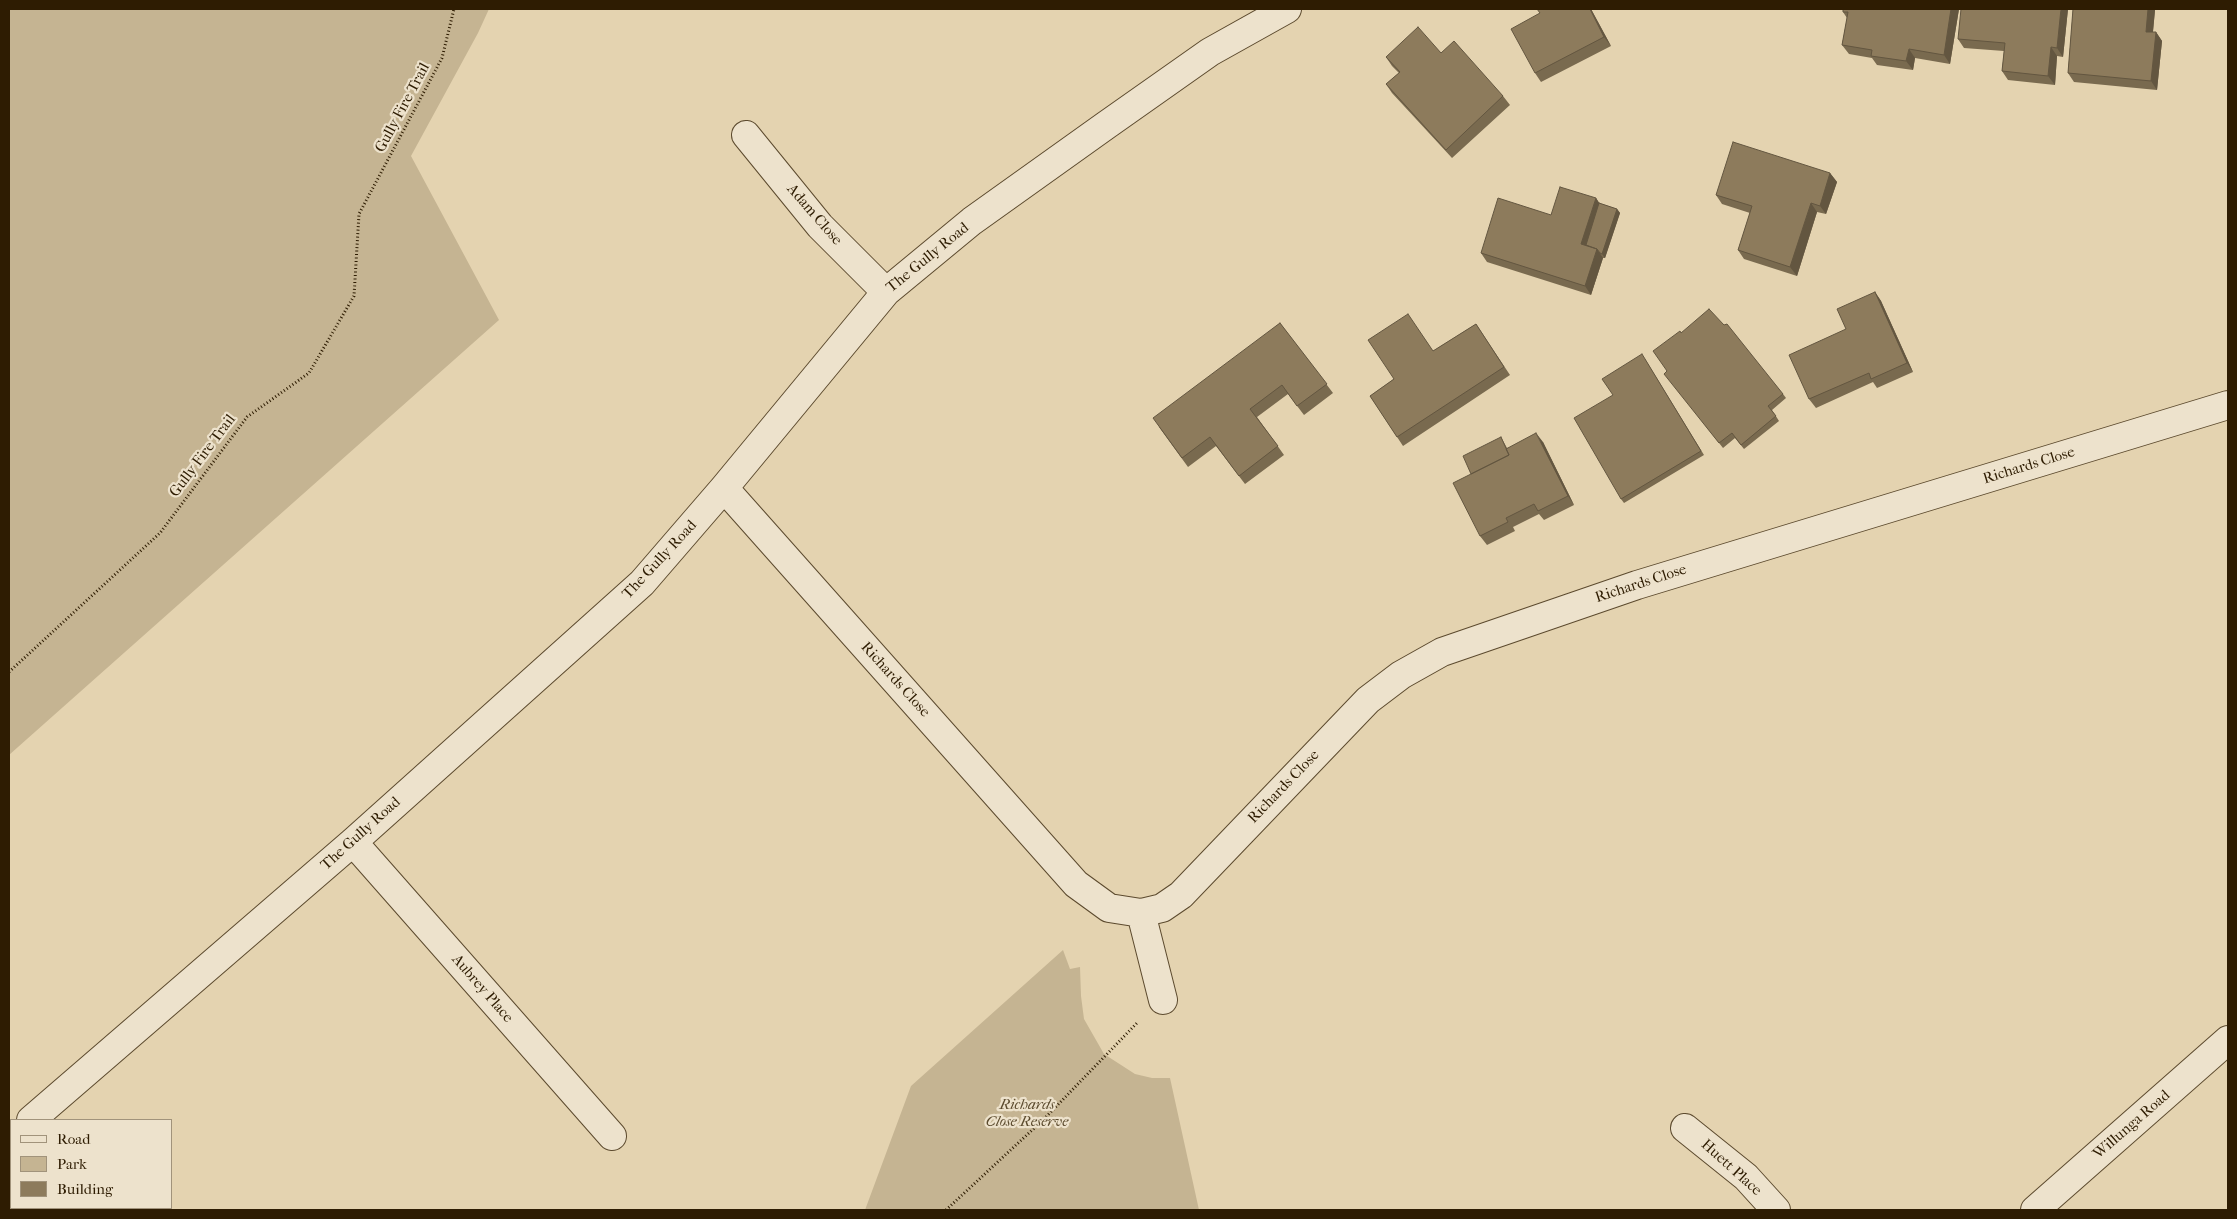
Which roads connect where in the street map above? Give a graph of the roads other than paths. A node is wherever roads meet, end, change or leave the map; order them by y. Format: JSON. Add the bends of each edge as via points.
{"nodes":[{"id":1,"x":1287,"y":9,"type":"edge"},
{"id":2,"x":746,"y":135,"type":"dead end"},
{"id":3,"x":886,"y":292,"type":"junction"},
{"id":4,"x":2228,"y":405,"type":"edge"},
{"id":5,"x":724,"y":488,"type":"junction"},
{"id":6,"x":353,"y":842,"type":"junction"},
{"id":7,"x":1141,"y":913,"type":"junction"},
{"id":8,"x":1164,"y":1000,"type":"road end"},
{"id":9,"x":2228,"y":1040,"type":"edge"},
{"id":10,"x":31,"y":1119,"type":"edge"},
{"id":11,"x":1685,"y":1128,"type":"dead end"},
{"id":12,"x":612,"y":1136,"type":"dead end"},
{"id":13,"x":1776,"y":1210,"type":"edge"},
{"id":14,"x":2035,"y":1210,"type":"edge"}],
"edges":[{"from":1,"to":3,"type":"street","name":"The Gully Road","via":[[1210,52],[1105,126],[972,222]]},
{"from":2,"to":3,"type":"street","name":"Adam Close","via":[[820,226]]},
{"from":3,"to":5,"type":"street","name":"The Gully Road"},
{"from":4,"to":7,"type":"street","name":"Richards Close","via":[[1637,585],[1442,652],[1368,700],[1181,895],[1162,908]]},
{"from":5,"to":6,"type":"street","name":"The Gully Road","via":[[642,583]]},
{"from":5,"to":7,"type":"street","name":"Richards Close","via":[[1076,884],[1109,908]]},
{"from":6,"to":10,"type":"street","name":"The Gully Road"},
{"from":6,"to":12,"type":"street","name":"Aubrey Place"},
{"from":7,"to":8,"type":"street"},
{"from":9,"to":14,"type":"street","name":"Willunga Road"},
{"from":11,"to":13,"type":"street","name":"Huett Place","via":[[1746,1177]]}]}
